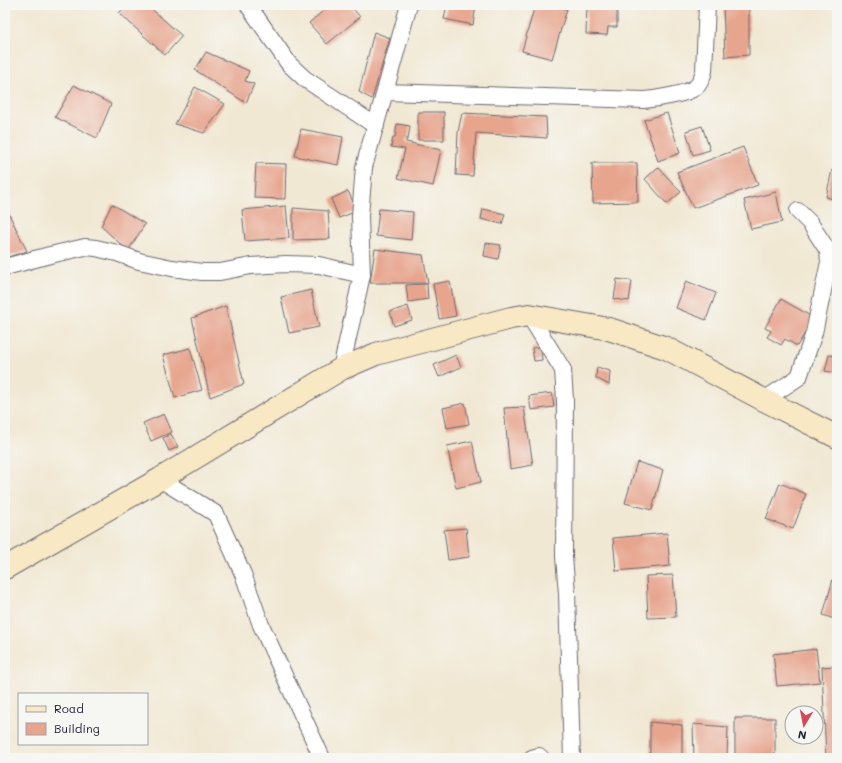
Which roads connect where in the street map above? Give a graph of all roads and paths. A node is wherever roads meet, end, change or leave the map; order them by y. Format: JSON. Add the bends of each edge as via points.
{"nodes":[{"id":1,"x":248,"y":5,"type":"edge"},
{"id":2,"x":409,"y":5,"type":"edge"},
{"id":3,"x":707,"y":5,"type":"edge"},
{"id":4,"x":386,"y":92,"type":"junction"},
{"id":5,"x":376,"y":126,"type":"junction"},
{"id":6,"x":798,"y":211,"type":"dead end"},
{"id":7,"x":832,"y":251,"type":"edge"},
{"id":8,"x":5,"y":267,"type":"edge"},
{"id":9,"x":362,"y":275,"type":"junction"},
{"id":10,"x":529,"y":315,"type":"junction"},
{"id":11,"x":341,"y":369,"type":"junction"},
{"id":12,"x":764,"y":400,"type":"junction"},
{"id":13,"x":837,"y":437,"type":"edge"},
{"id":14,"x":160,"y":479,"type":"junction"},
{"id":15,"x":5,"y":568,"type":"edge"},
{"id":16,"x":322,"y":758,"type":"edge"},
{"id":17,"x":532,"y":758,"type":"edge"},
{"id":18,"x":541,"y":758,"type":"edge"},
{"id":19,"x":572,"y":758,"type":"edge"}],
"edges":[{"from":1,"to":5,"type":"street","via":[[289,64],[305,79]]},
{"from":2,"to":4,"type":"street"},
{"from":3,"to":4,"type":"street","via":[[704,71],[701,81],[695,88],[663,98],[644,100]]},
{"from":4,"to":5,"type":"street"},
{"from":5,"to":9,"type":"street","via":[[364,168],[360,216]]},
{"from":6,"to":7,"type":"street"},
{"from":7,"to":12,"type":"street","via":[[814,333],[799,377]]},
{"from":8,"to":9,"type":"street","via":[[85,247],[172,268],[202,272],[286,264],[319,265]]},
{"from":9,"to":11,"type":"street"},
{"from":10,"to":11,"type":"main road","via":[[376,354]]},
{"from":10,"to":12,"type":"main road","via":[[609,329],[666,348]]},
{"from":10,"to":19,"type":"street","via":[[563,370],[564,557]]},
{"from":11,"to":14,"type":"main road"},
{"from":12,"to":13,"type":"main road"},
{"from":14,"to":15,"type":"main road"},
{"from":14,"to":16,"type":"street","via":[[216,514],[261,625]]},
{"from":17,"to":18,"type":"street"}]}
